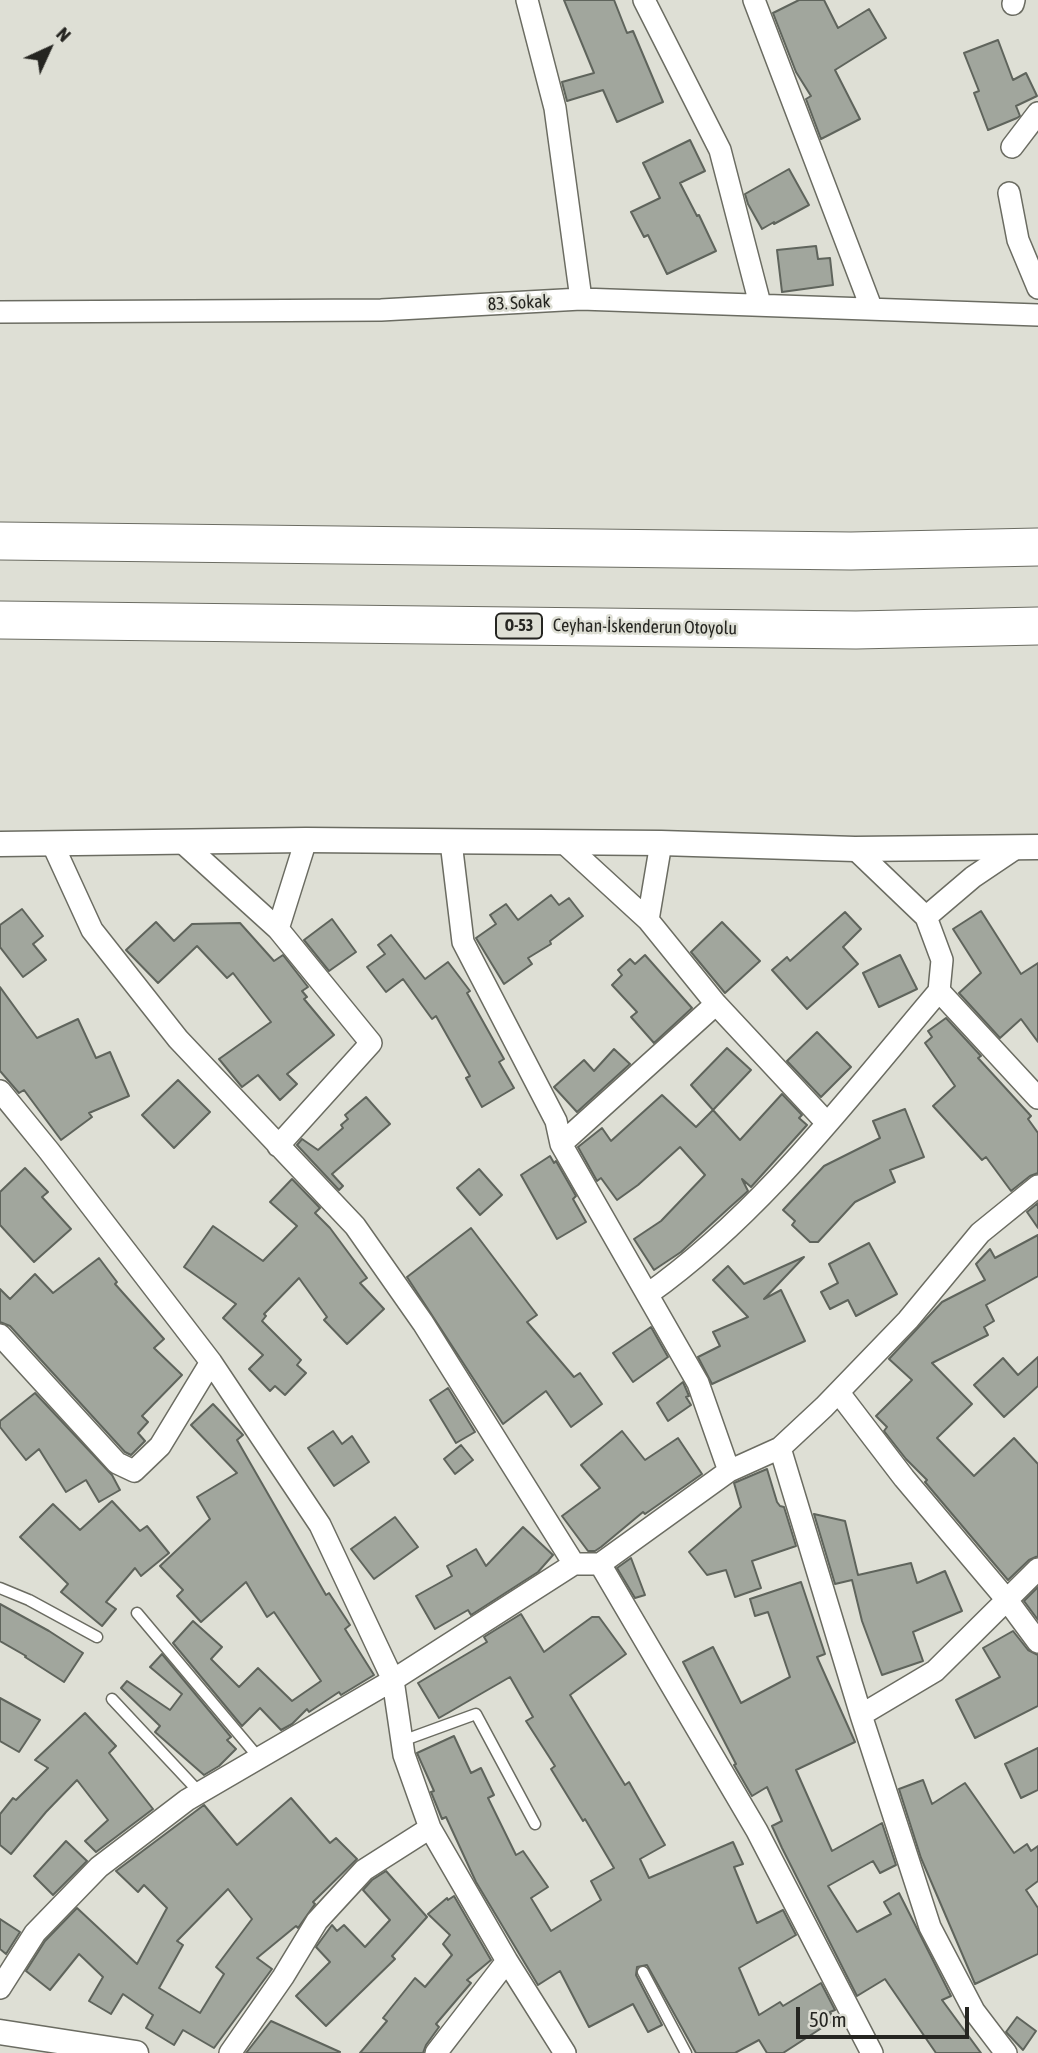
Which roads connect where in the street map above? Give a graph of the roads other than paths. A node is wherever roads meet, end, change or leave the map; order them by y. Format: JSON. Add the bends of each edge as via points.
{"nodes":[{"id":1,"x":527,"y":0,"type":"edge"},
{"id":2,"x":644,"y":0,"type":"edge"},
{"id":3,"x":754,"y":0,"type":"edge"},
{"id":4,"x":1038,"y":113,"type":"edge"},
{"id":5,"x":1012,"y":147,"type":"dead end"},
{"id":6,"x":1009,"y":193,"type":"dead end"},
{"id":7,"x":1038,"y":288,"type":"edge"},
{"id":8,"x":581,"y":299,"type":"junction"},
{"id":9,"x":760,"y":304,"type":"junction"},
{"id":10,"x":872,"y":307,"type":"junction"},
{"id":11,"x":0,"y":312,"type":"edge"},
{"id":12,"x":1038,"y":315,"type":"edge"},
{"id":13,"x":0,"y":541,"type":"edge"},
{"id":14,"x":1038,"y":547,"type":"edge"},
{"id":15,"x":0,"y":620,"type":"edge"},
{"id":16,"x":1038,"y":626,"type":"edge"},
{"id":17,"x":306,"y":840,"type":"junction"},
{"id":18,"x":182,"y":842,"type":"junction"},
{"id":19,"x":451,"y":842,"type":"junction"},
{"id":20,"x":564,"y":843,"type":"junction"},
{"id":21,"x":0,"y":844,"type":"edge"},
{"id":22,"x":661,"y":844,"type":"junction"},
{"id":23,"x":53,"y":845,"type":"junction"},
{"id":24,"x":1027,"y":848,"type":"edge"},
{"id":25,"x":855,"y":849,"type":"junction"},
{"id":26,"x":926,"y":917,"type":"junction"},
{"id":27,"x":648,"y":920,"type":"junction"},
{"id":28,"x":278,"y":929,"type":"junction"},
{"id":29,"x":939,"y":991,"type":"junction"},
{"id":30,"x":716,"y":1004,"type":"junction"},
{"id":31,"x":0,"y":1091,"type":"edge"},
{"id":32,"x":1038,"y":1098,"type":"edge"},
{"id":33,"x":827,"y":1123,"type":"junction"},
{"id":34,"x":561,"y":1144,"type":"junction"},
{"id":35,"x":278,"y":1146,"type":"junction"},
{"id":36,"x":1038,"y":1186,"type":"edge"},
{"id":37,"x":648,"y":1294,"type":"junction"},
{"id":38,"x":0,"y":1335,"type":"edge"},
{"id":39,"x":211,"y":1362,"type":"junction"},
{"id":40,"x":839,"y":1393,"type":"junction"},
{"id":41,"x":780,"y":1448,"type":"junction"},
{"id":42,"x":729,"y":1471,"type":"junction"},
{"id":43,"x":574,"y":1564,"type":"junction"},
{"id":44,"x":600,"y":1564,"type":"junction"},
{"id":45,"x":1038,"y":1569,"type":"edge"},
{"id":46,"x":0,"y":1588,"type":"edge"},
{"id":47,"x":1007,"y":1600,"type":"junction"},
{"id":48,"x":137,"y":1613,"type":"dead end"},
{"id":49,"x":97,"y":1637,"type":"dead end"},
{"id":50,"x":1038,"y":1642,"type":"edge"},
{"id":51,"x":393,"y":1680,"type":"junction"},
{"id":52,"x":112,"y":1699,"type":"dead end"},
{"id":53,"x":861,"y":1715,"type":"junction"},
{"id":54,"x":402,"y":1741,"type":"junction"},
{"id":55,"x":259,"y":1758,"type":"junction"},
{"id":56,"x":200,"y":1793,"type":"junction"},
{"id":57,"x":535,"y":1824,"type":"dead end"},
{"id":58,"x":430,"y":1828,"type":"junction"},
{"id":59,"x":507,"y":1961,"type":"junction"},
{"id":60,"x":643,"y":1972,"type":"dead end"},
{"id":61,"x":0,"y":1988,"type":"edge"},
{"id":62,"x":0,"y":2032,"type":"edge"},
{"id":63,"x":136,"y":2053,"type":"edge"},
{"id":64,"x":230,"y":2053,"type":"edge"},
{"id":65,"x":436,"y":2053,"type":"edge"},
{"id":66,"x":565,"y":2053,"type":"edge"},
{"id":67,"x":685,"y":2053,"type":"edge"},
{"id":68,"x":872,"y":2053,"type":"edge"},
{"id":69,"x":1006,"y":2053,"type":"edge"}],
"edges":[{"from":1,"to":8,"type":"street","via":[[555,108]]},
{"from":2,"to":9,"type":"street","via":[[720,150]]},
{"from":3,"to":10,"type":"street"},
{"from":4,"to":5,"type":"street"},
{"from":6,"to":7,"type":"street","via":[[1018,240]]},
{"from":8,"to":9,"type":"street","name":"83. Sokak"},
{"from":8,"to":11,"type":"street","name":"83. Sokak","via":[[381,310]]},
{"from":9,"to":10,"type":"street","name":"83. Sokak"},
{"from":10,"to":12,"type":"street","name":"83. Sokak"},
{"from":13,"to":14,"type":"highway","via":[[851,551]]},
{"from":15,"to":16,"type":"highway","name":"Ceyhan-İskenderun Otoyolu","number":"O-53","via":[[856,630]]},
{"from":17,"to":18,"type":"street"},
{"from":17,"to":19,"type":"street"},
{"from":17,"to":28,"type":"street"},
{"from":18,"to":23,"type":"street"},
{"from":18,"to":28,"type":"street"},
{"from":19,"to":20,"type":"street"},
{"from":19,"to":34,"type":"street","via":[[463,942],[556,1121]]},
{"from":20,"to":22,"type":"street"},
{"from":20,"to":27,"type":"street"},
{"from":21,"to":23,"type":"street"},
{"from":22,"to":25,"type":"street"},
{"from":22,"to":27,"type":"street"},
{"from":23,"to":35,"type":"street","via":[[92,930],[178,1039]]},
{"from":24,"to":25,"type":"street"},
{"from":24,"to":26,"type":"street","via":[[973,877]]},
{"from":25,"to":26,"type":"street"},
{"from":26,"to":29,"type":"street","via":[[942,960]]},
{"from":27,"to":30,"type":"street"},
{"from":28,"to":35,"type":"street","via":[[371,1043]]},
{"from":29,"to":32,"type":"street"},
{"from":29,"to":33,"type":"street"},
{"from":30,"to":33,"type":"street"},
{"from":30,"to":34,"type":"street"},
{"from":31,"to":39,"type":"street"},
{"from":33,"to":37,"type":"street","via":[[765,1193],[686,1267]]},
{"from":34,"to":37,"type":"street"},
{"from":35,"to":43,"type":"street","via":[[355,1226],[423,1323]]},
{"from":36,"to":40,"type":"street","via":[[981,1233]]},
{"from":37,"to":42,"type":"street","via":[[698,1383]]},
{"from":38,"to":39,"type":"street","via":[[117,1463],[134,1471],[160,1446]]},
{"from":39,"to":51,"type":"street","via":[[320,1525]]},
{"from":40,"to":41,"type":"street"},
{"from":40,"to":47,"type":"street"},
{"from":41,"to":42,"type":"street"},
{"from":41,"to":53,"type":"street"},
{"from":42,"to":44,"type":"street"},
{"from":43,"to":44,"type":"street"},
{"from":43,"to":51,"type":"street"},
{"from":44,"to":68,"type":"street","via":[[757,1831]]},
{"from":45,"to":47,"type":"street"},
{"from":46,"to":49,"type":"lane"},
{"from":47,"to":50,"type":"street"},
{"from":47,"to":53,"type":"street","via":[[935,1671]]},
{"from":48,"to":55,"type":"lane"},
{"from":51,"to":54,"type":"street"},
{"from":51,"to":55,"type":"street"},
{"from":52,"to":56,"type":"lane"},
{"from":53,"to":69,"type":"street","via":[[930,1927],[974,2011]]},
{"from":54,"to":57,"type":"lane","via":[[476,1714]]},
{"from":54,"to":58,"type":"street"},
{"from":55,"to":56,"type":"street"},
{"from":56,"to":61,"type":"street","via":[[99,1867],[36,1933]]},
{"from":58,"to":59,"type":"street"},
{"from":58,"to":64,"type":"street","via":[[364,1870],[317,1921]]},
{"from":59,"to":65,"type":"street"},
{"from":59,"to":66,"type":"street"},
{"from":60,"to":67,"type":"lane"},
{"from":62,"to":63,"type":"street"}]}
